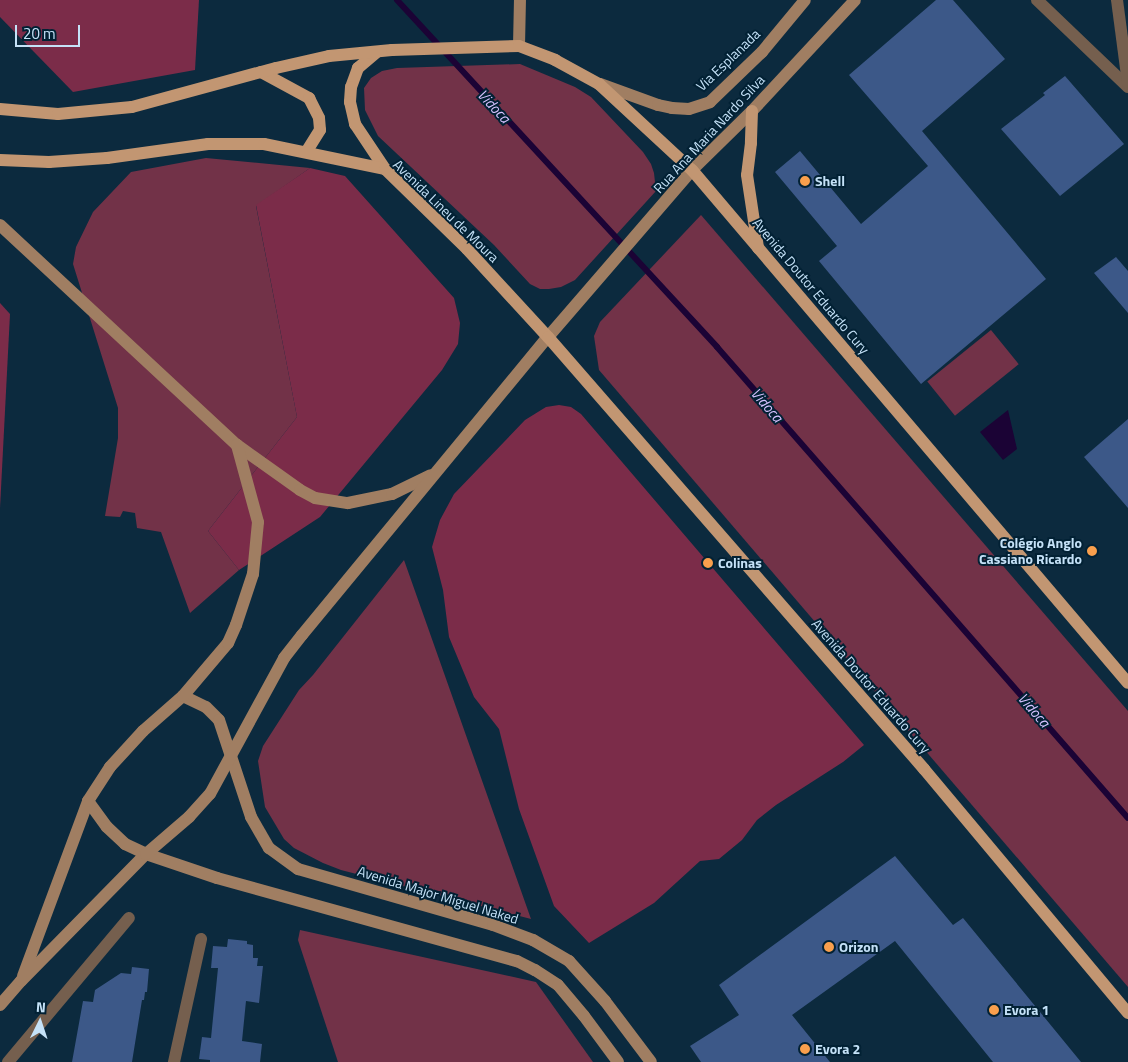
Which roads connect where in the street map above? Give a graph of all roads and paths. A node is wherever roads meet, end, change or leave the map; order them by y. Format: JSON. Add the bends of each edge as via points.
{"nodes":[{"id":1,"x":520,"y":0,"type":"edge"},
{"id":2,"x":805,"y":0,"type":"edge"},
{"id":3,"x":855,"y":0,"type":"edge"},
{"id":4,"x":1037,"y":0,"type":"edge"},
{"id":5,"x":1117,"y":0,"type":"edge"},
{"id":6,"x":519,"y":46,"type":"junction"},
{"id":7,"x":376,"y":52,"type":"junction"},
{"id":8,"x":261,"y":72,"type":"junction"},
{"id":9,"x":1128,"y":83,"type":"edge"},
{"id":10,"x":599,"y":84,"type":"junction"},
{"id":11,"x":1128,"y":87,"type":"edge"},
{"id":12,"x":0,"y":109,"type":"edge"},
{"id":13,"x":752,"y":111,"type":"junction"},
{"id":14,"x":306,"y":152,"type":"junction"},
{"id":15,"x":0,"y":160,"type":"edge"},
{"id":16,"x":385,"y":169,"type":"junction"},
{"id":17,"x":692,"y":170,"type":"junction"},
{"id":18,"x":0,"y":224,"type":"edge"},
{"id":19,"x":758,"y":248,"type":"junction"},
{"id":20,"x":548,"y":337,"type":"junction"},
{"id":21,"x":237,"y":445,"type":"junction"},
{"id":22,"x":436,"y":473,"type":"junction"},
{"id":23,"x":1128,"y":683,"type":"edge"},
{"id":24,"x":183,"y":696,"type":"junction"},
{"id":25,"x":232,"y":757,"type":"junction"},
{"id":26,"x":88,"y":801,"type":"junction"},
{"id":27,"x":146,"y":854,"type":"junction"},
{"id":28,"x":129,"y":918,"type":"dead end"},
{"id":29,"x":201,"y":939,"type":"dead end"},
{"id":30,"x":21,"y":981,"type":"junction"},
{"id":31,"x":0,"y":1005,"type":"edge"},
{"id":32,"x":1128,"y":1013,"type":"edge"},
{"id":33,"x":8,"y":1062,"type":"edge"},
{"id":34,"x":174,"y":1062,"type":"edge"},
{"id":35,"x":618,"y":1062,"type":"edge"},
{"id":36,"x":651,"y":1062,"type":"edge"}],
"edges":[{"from":1,"to":6,"type":"main road"},
{"from":2,"to":10,"type":"main road","name":"Via Esplanada","via":[[762,52],[710,102],[689,109],[658,106]]},
{"from":3,"to":13,"type":"main road","name":"Rua Ana Maria Nardo Silva"},
{"from":4,"to":11,"type":"street"},
{"from":5,"to":9,"type":"street"},
{"from":6,"to":7,"type":"main road","name":"Avenida Doutor Eduardo Cury"},
{"from":6,"to":10,"type":"main road","name":"Avenida Doutor Eduardo Cury","via":[[555,60]]},
{"from":7,"to":8,"type":"main road","via":[[329,56]]},
{"from":7,"to":16,"type":"main road","via":[[358,68],[350,102],[355,124]]},
{"from":8,"to":12,"type":"main road","via":[[132,107],[58,114]]},
{"from":8,"to":14,"type":"main road","via":[[309,98],[319,118],[320,130]]},
{"from":10,"to":17,"type":"main road","name":"Avenida Doutor Eduardo Cury"},
{"from":13,"to":17,"type":"main road","name":"Rua Ana Maria Nardo Silva"},
{"from":13,"to":19,"type":"main road","via":[[747,175]]},
{"from":14,"to":15,"type":"main road","name":"Avenida Lineu de Moura","via":[[264,144],[208,144],[107,158],[49,162]]},
{"from":14,"to":16,"type":"main road","name":"Avenida Lineu de Moura"},
{"from":16,"to":20,"type":"main road","name":"Avenida Lineu de Moura","via":[[467,249]]},
{"from":17,"to":19,"type":"main road","name":"Avenida Doutor Eduardo Cury"},
{"from":17,"to":20,"type":"main road","name":"Rua Ana Maria Nardo Silva"},
{"from":18,"to":21,"type":"main road"},
{"from":19,"to":23,"type":"main road","name":"Avenida Doutor Eduardo Cury"},
{"from":20,"to":22,"type":"main road","name":"Rua Ana Maria Nardo Silva"},
{"from":20,"to":32,"type":"main road","name":"Avenida Doutor Eduardo Cury","via":[[924,769]]},
{"from":21,"to":22,"type":"main road","via":[[315,498],[348,503],[392,494]]},
{"from":21,"to":24,"type":"main road","via":[[258,522],[253,574],[228,643]]},
{"from":22,"to":25,"type":"main road","name":"Rua Ana Maria Nardo Silva","via":[[284,658]]},
{"from":24,"to":25,"type":"main road","name":"Avenida Major Miguel Naked","via":[[206,707],[219,720]]},
{"from":24,"to":26,"type":"main road","via":[[143,731],[110,767]]},
{"from":25,"to":27,"type":"main road","name":"Rua Ana Maria Nardo Silva","via":[[205,800],[190,817]]},
{"from":25,"to":36,"type":"main road","name":"Avenida Major Miguel Naked","via":[[251,817],[269,848],[298,869],[493,925],[533,940],[569,961],[605,1000]]},
{"from":26,"to":27,"type":"main road","via":[[107,827],[125,844]]},
{"from":26,"to":30,"type":"main road"},
{"from":27,"to":30,"type":"main road","name":"Rua Ana Maria Nardo Silva"},
{"from":27,"to":35,"type":"main road","via":[[217,878],[517,961],[558,985]]},
{"from":28,"to":33,"type":"street"},
{"from":29,"to":34,"type":"street"},
{"from":30,"to":31,"type":"main road","name":"Rua Ana Maria Nardo Silva"}]}
